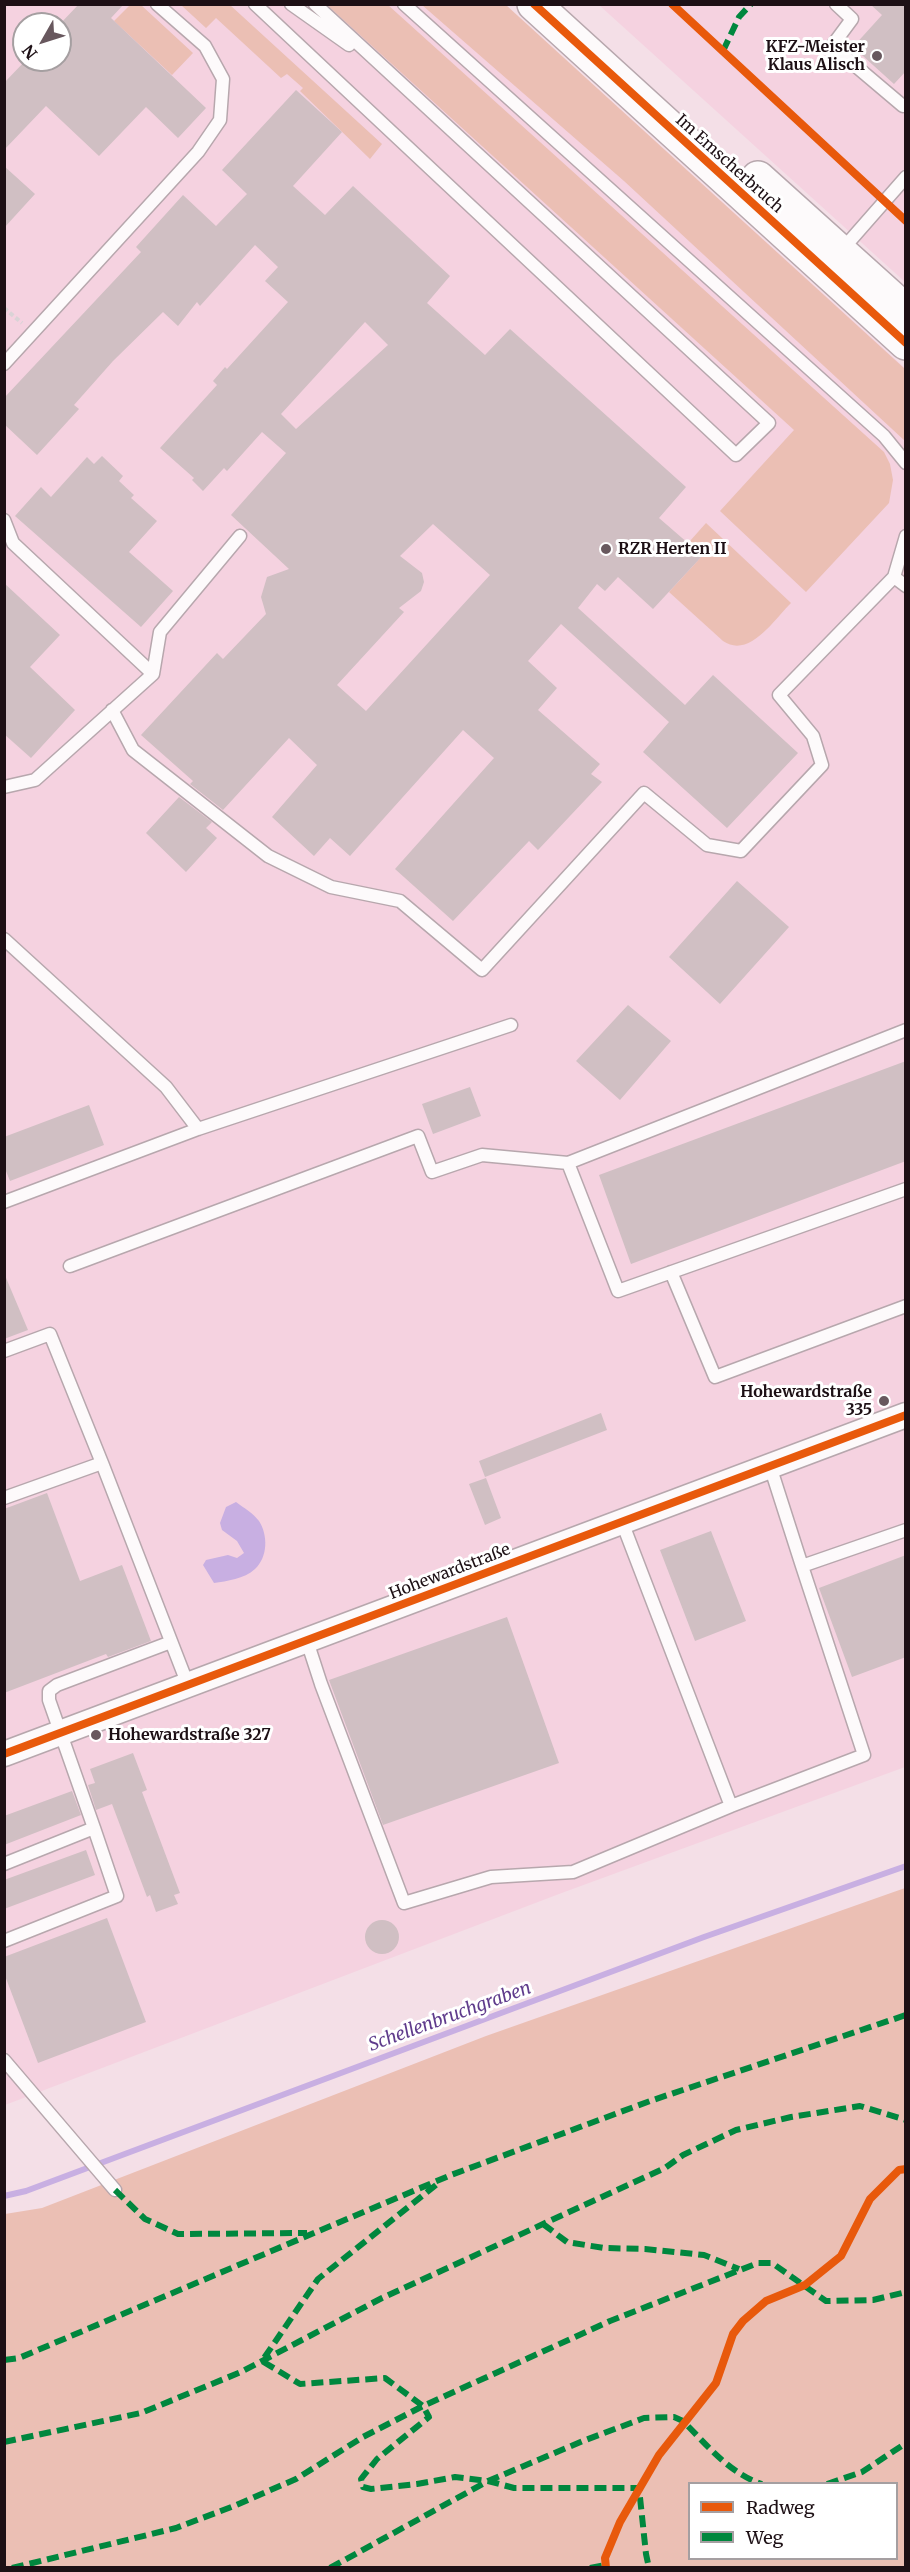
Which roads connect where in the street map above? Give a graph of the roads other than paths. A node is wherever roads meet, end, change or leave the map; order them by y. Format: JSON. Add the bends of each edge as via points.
{"nodes":[{"id":1,"x":157,"y":4,"type":"edge"},
{"id":2,"x":255,"y":4,"type":"edge"},
{"id":3,"x":291,"y":4,"type":"edge"},
{"id":4,"x":315,"y":4,"type":"edge"},
{"id":5,"x":404,"y":4,"type":"edge"},
{"id":6,"x":534,"y":4,"type":"edge"},
{"id":7,"x":567,"y":4,"type":"edge"},
{"id":8,"x":836,"y":4,"type":"edge"},
{"id":9,"x":396,"y":80,"type":"junction"},
{"id":10,"x":906,"y":105,"type":"edge"},
{"id":11,"x":906,"y":177,"type":"edge"},
{"id":12,"x":840,"y":252,"type":"junction"},
{"id":13,"x":906,"y":311,"type":"edge"},
{"id":14,"x":906,"y":344,"type":"edge"},
{"id":15,"x":4,"y":364,"type":"edge"},
{"id":16,"x":906,"y":463,"type":"edge"},
{"id":17,"x":4,"y":520,"type":"edge"},
{"id":18,"x":240,"y":536,"type":"dead end"},
{"id":19,"x":906,"y":536,"type":"edge"},
{"id":20,"x":894,"y":577,"type":"junction"},
{"id":21,"x":906,"y":586,"type":"edge"},
{"id":22,"x":153,"y":674,"type":"junction"},
{"id":23,"x":112,"y":710,"type":"junction"},
{"id":24,"x":4,"y":787,"type":"edge"},
{"id":25,"x":4,"y":939,"type":"edge"},
{"id":26,"x":512,"y":1025,"type":"dead end"},
{"id":27,"x":906,"y":1030,"type":"edge"},
{"id":28,"x":198,"y":1129,"type":"junction"},
{"id":29,"x":568,"y":1163,"type":"junction"},
{"id":30,"x":906,"y":1189,"type":"edge"},
{"id":31,"x":4,"y":1202,"type":"edge"},
{"id":32,"x":70,"y":1266,"type":"dead end"},
{"id":33,"x":671,"y":1272,"type":"junction"},
{"id":34,"x":906,"y":1306,"type":"edge"},
{"id":35,"x":4,"y":1351,"type":"edge"},
{"id":36,"x":906,"y":1415,"type":"edge"},
{"id":37,"x":102,"y":1462,"type":"junction"},
{"id":38,"x":770,"y":1466,"type":"junction"},
{"id":39,"x":4,"y":1498,"type":"edge"},
{"id":40,"x":621,"y":1522,"type":"junction"},
{"id":41,"x":906,"y":1530,"type":"edge"},
{"id":42,"x":802,"y":1566,"type":"junction"},
{"id":43,"x":307,"y":1641,"type":"junction"},
{"id":44,"x":171,"y":1642,"type":"junction"},
{"id":45,"x":188,"y":1685,"type":"junction"},
{"id":46,"x":61,"y":1733,"type":"junction"},
{"id":47,"x":4,"y":1754,"type":"edge"},
{"id":48,"x":731,"y":1806,"type":"junction"},
{"id":49,"x":94,"y":1828,"type":"junction"},
{"id":50,"x":4,"y":1864,"type":"edge"},
{"id":51,"x":4,"y":1941,"type":"edge"},
{"id":52,"x":4,"y":2060,"type":"edge"},
{"id":53,"x":115,"y":2190,"type":"dead end"}],
"edges":[{"from":1,"to":15,"type":"lane","via":[[206,46],[223,79],[220,120],[198,152]]},
{"from":2,"to":9,"type":"lane","via":[[736,455],[769,423]]},
{"from":3,"to":9,"type":"lane"},
{"from":4,"to":9,"type":"lane"},
{"from":5,"to":16,"type":"lane","via":[[884,436]]},
{"from":6,"to":14,"type":"main road","name":"Im Emscherbruch"},
{"from":7,"to":12,"type":"main road","name":"Im Emscherbruch"},
{"from":8,"to":10,"type":"lane","via":[[852,19],[832,46]]},
{"from":11,"to":12,"type":"lane"},
{"from":12,"to":13,"type":"main road","name":"Im Emscherbruch"},
{"from":17,"to":22,"type":"lane","via":[[13,543]]},
{"from":18,"to":22,"type":"lane","via":[[160,632]]},
{"from":19,"to":20,"type":"lane"},
{"from":20,"to":21,"type":"lane"},
{"from":20,"to":23,"type":"lane","via":[[779,695],[813,736],[822,765],[741,851],[707,845],[644,793],[482,970],[400,901],[331,887],[268,856],[133,750]]},
{"from":22,"to":23,"type":"lane"},
{"from":23,"to":24,"type":"lane","via":[[35,780]]},
{"from":25,"to":28,"type":"lane","via":[[166,1087]]},
{"from":26,"to":28,"type":"lane"},
{"from":27,"to":29,"type":"lane"},
{"from":28,"to":31,"type":"lane"},
{"from":29,"to":32,"type":"lane","via":[[482,1155],[432,1172],[418,1136]]},
{"from":29,"to":33,"type":"lane","via":[[618,1291]]},
{"from":30,"to":33,"type":"lane"},
{"from":33,"to":34,"type":"lane","via":[[715,1377]]},
{"from":35,"to":37,"type":"lane","via":[[50,1334]]},
{"from":36,"to":38,"type":"street","name":"Hohewardstraße"},
{"from":37,"to":39,"type":"lane"},
{"from":37,"to":44,"type":"lane"},
{"from":38,"to":40,"type":"street","name":"Hohewardstraße"},
{"from":38,"to":42,"type":"lane"},
{"from":40,"to":43,"type":"street","name":"Hohewardstraße"},
{"from":40,"to":48,"type":"lane"},
{"from":41,"to":42,"type":"lane"},
{"from":42,"to":48,"type":"lane","via":[[864,1755]]},
{"from":43,"to":45,"type":"street","name":"Hohewardstraße"},
{"from":43,"to":48,"type":"lane","via":[[404,1903],[491,1877],[573,1872]]},
{"from":44,"to":45,"type":"lane"},
{"from":44,"to":46,"type":"lane","via":[[57,1684],[49,1691],[49,1700]]},
{"from":45,"to":46,"type":"street","name":"Hohewardstraße"},
{"from":46,"to":47,"type":"street","name":"Hohewardstraße"},
{"from":46,"to":49,"type":"lane"},
{"from":49,"to":50,"type":"lane"},
{"from":49,"to":51,"type":"lane","via":[[117,1896]]},
{"from":52,"to":53,"type":"lane"}]}
